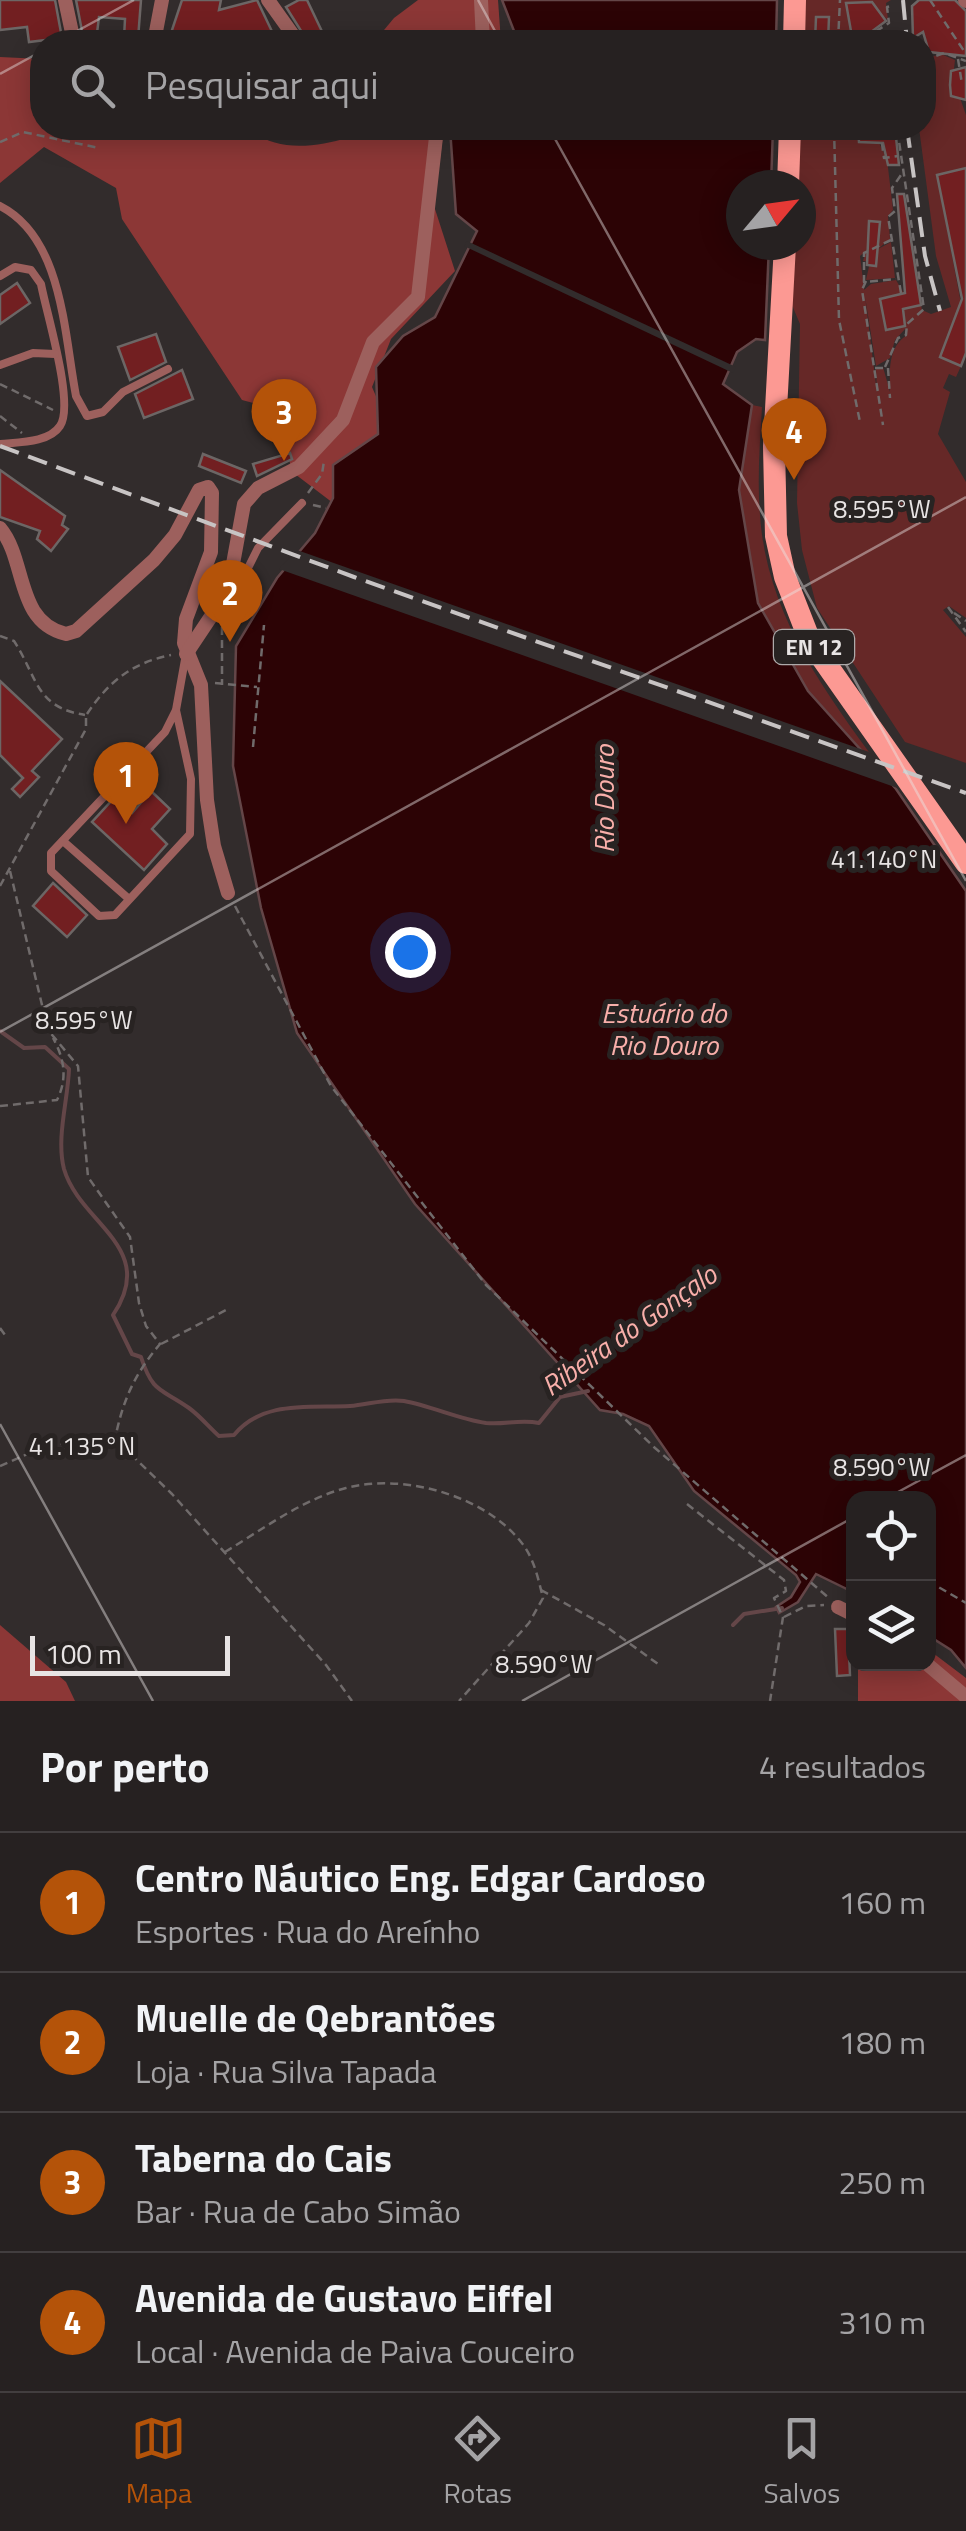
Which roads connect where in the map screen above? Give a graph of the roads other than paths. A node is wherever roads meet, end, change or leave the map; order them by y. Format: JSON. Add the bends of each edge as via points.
{"nodes":[{"id":1,"x":66,"y":0,"type":"edge"},
{"id":2,"x":162,"y":0,"type":"edge"},
{"id":3,"x":268,"y":0,"type":"edge"},
{"id":4,"x":481,"y":0,"type":"edge"},
{"id":5,"x":795,"y":0,"type":"edge"},
{"id":6,"x":72,"y":30,"type":"edge"},
{"id":7,"x":156,"y":30,"type":"edge"},
{"id":8,"x":289,"y":30,"type":"edge"},
{"id":9,"x":482,"y":30,"type":"edge"},
{"id":10,"x":794,"y":30,"type":"edge"},
{"id":11,"x":437,"y":140,"type":"edge"},
{"id":12,"x":790,"y":140,"type":"edge"},
{"id":13,"x":789,"y":170,"type":"edge"},
{"id":14,"x":0,"y":206,"type":"edge"},
{"id":15,"x":784,"y":260,"type":"edge"},
{"id":16,"x":0,"y":276,"type":"edge"},
{"id":17,"x":55,"y":354,"type":"junction"},
{"id":18,"x":0,"y":365,"type":"edge"},
{"id":19,"x":168,"y":369,"type":"dead end"},
{"id":20,"x":0,"y":444,"type":"edge"},
{"id":21,"x":302,"y":503,"type":"road end"},
{"id":22,"x":0,"y":528,"type":"edge"},
{"id":23,"x":226,"y":594,"type":"junction"},
{"id":24,"x":186,"y":654,"type":"junction"},
{"id":25,"x":176,"y":710,"type":"junction"},
{"id":26,"x":63,"y":841,"type":"junction"},
{"id":27,"x":966,"y":863,"type":"edge"},
{"id":28,"x":228,"y":893,"type":"road end"},
{"id":29,"x":129,"y":899,"type":"junction"},
{"id":30,"x":838,"y":1607,"type":"road end"},
{"id":31,"x":846,"y":1611,"type":"edge"},
{"id":32,"x":936,"y":1671,"type":"edge"},
{"id":33,"x":966,"y":1696,"type":"edge"}],
"edges":[{"from":1,"to":6,"type":"street"},
{"from":2,"to":7,"type":"street"},
{"from":3,"to":8,"type":"street"},
{"from":4,"to":9,"type":"street"},
{"from":5,"to":10,"type":"main road"},
{"from":11,"to":23,"type":"street","via":[[420,293],[370,346],[342,420],[290,474],[258,488],[244,504]]},
{"from":12,"to":13,"type":"main road"},
{"from":14,"to":19,"type":"lane","via":[[19,215],[46,254],[76,396],[87,416]]},
{"from":15,"to":27,"type":"main road","number":"EN 12","via":[[776,536],[795,606],[810,640]]},
{"from":16,"to":17,"type":"lane","via":[[15,268],[31,270],[41,284]]},
{"from":17,"to":18,"type":"lane","via":[[34,353]]},
{"from":17,"to":20,"type":"lane","via":[[66,405],[60,426]]},
{"from":21,"to":23,"type":"lane"},
{"from":22,"to":24,"type":"street","via":[[32,608],[66,634],[154,560],[199,490],[208,487],[215,500],[211,552],[186,619]]},
{"from":23,"to":24,"type":"street"},
{"from":24,"to":25,"type":"lane"},
{"from":24,"to":28,"type":"street","via":[[201,685],[206,800]]},
{"from":25,"to":26,"type":"lane","via":[[165,732]]},
{"from":25,"to":29,"type":"lane","via":[[192,779],[190,834]]},
{"from":26,"to":29,"type":"lane"},
{"from":26,"to":29,"type":"lane","via":[[51,853],[51,871],[99,916],[115,915]]},
{"from":30,"to":31,"type":"street"},
{"from":32,"to":33,"type":"street"}]}
